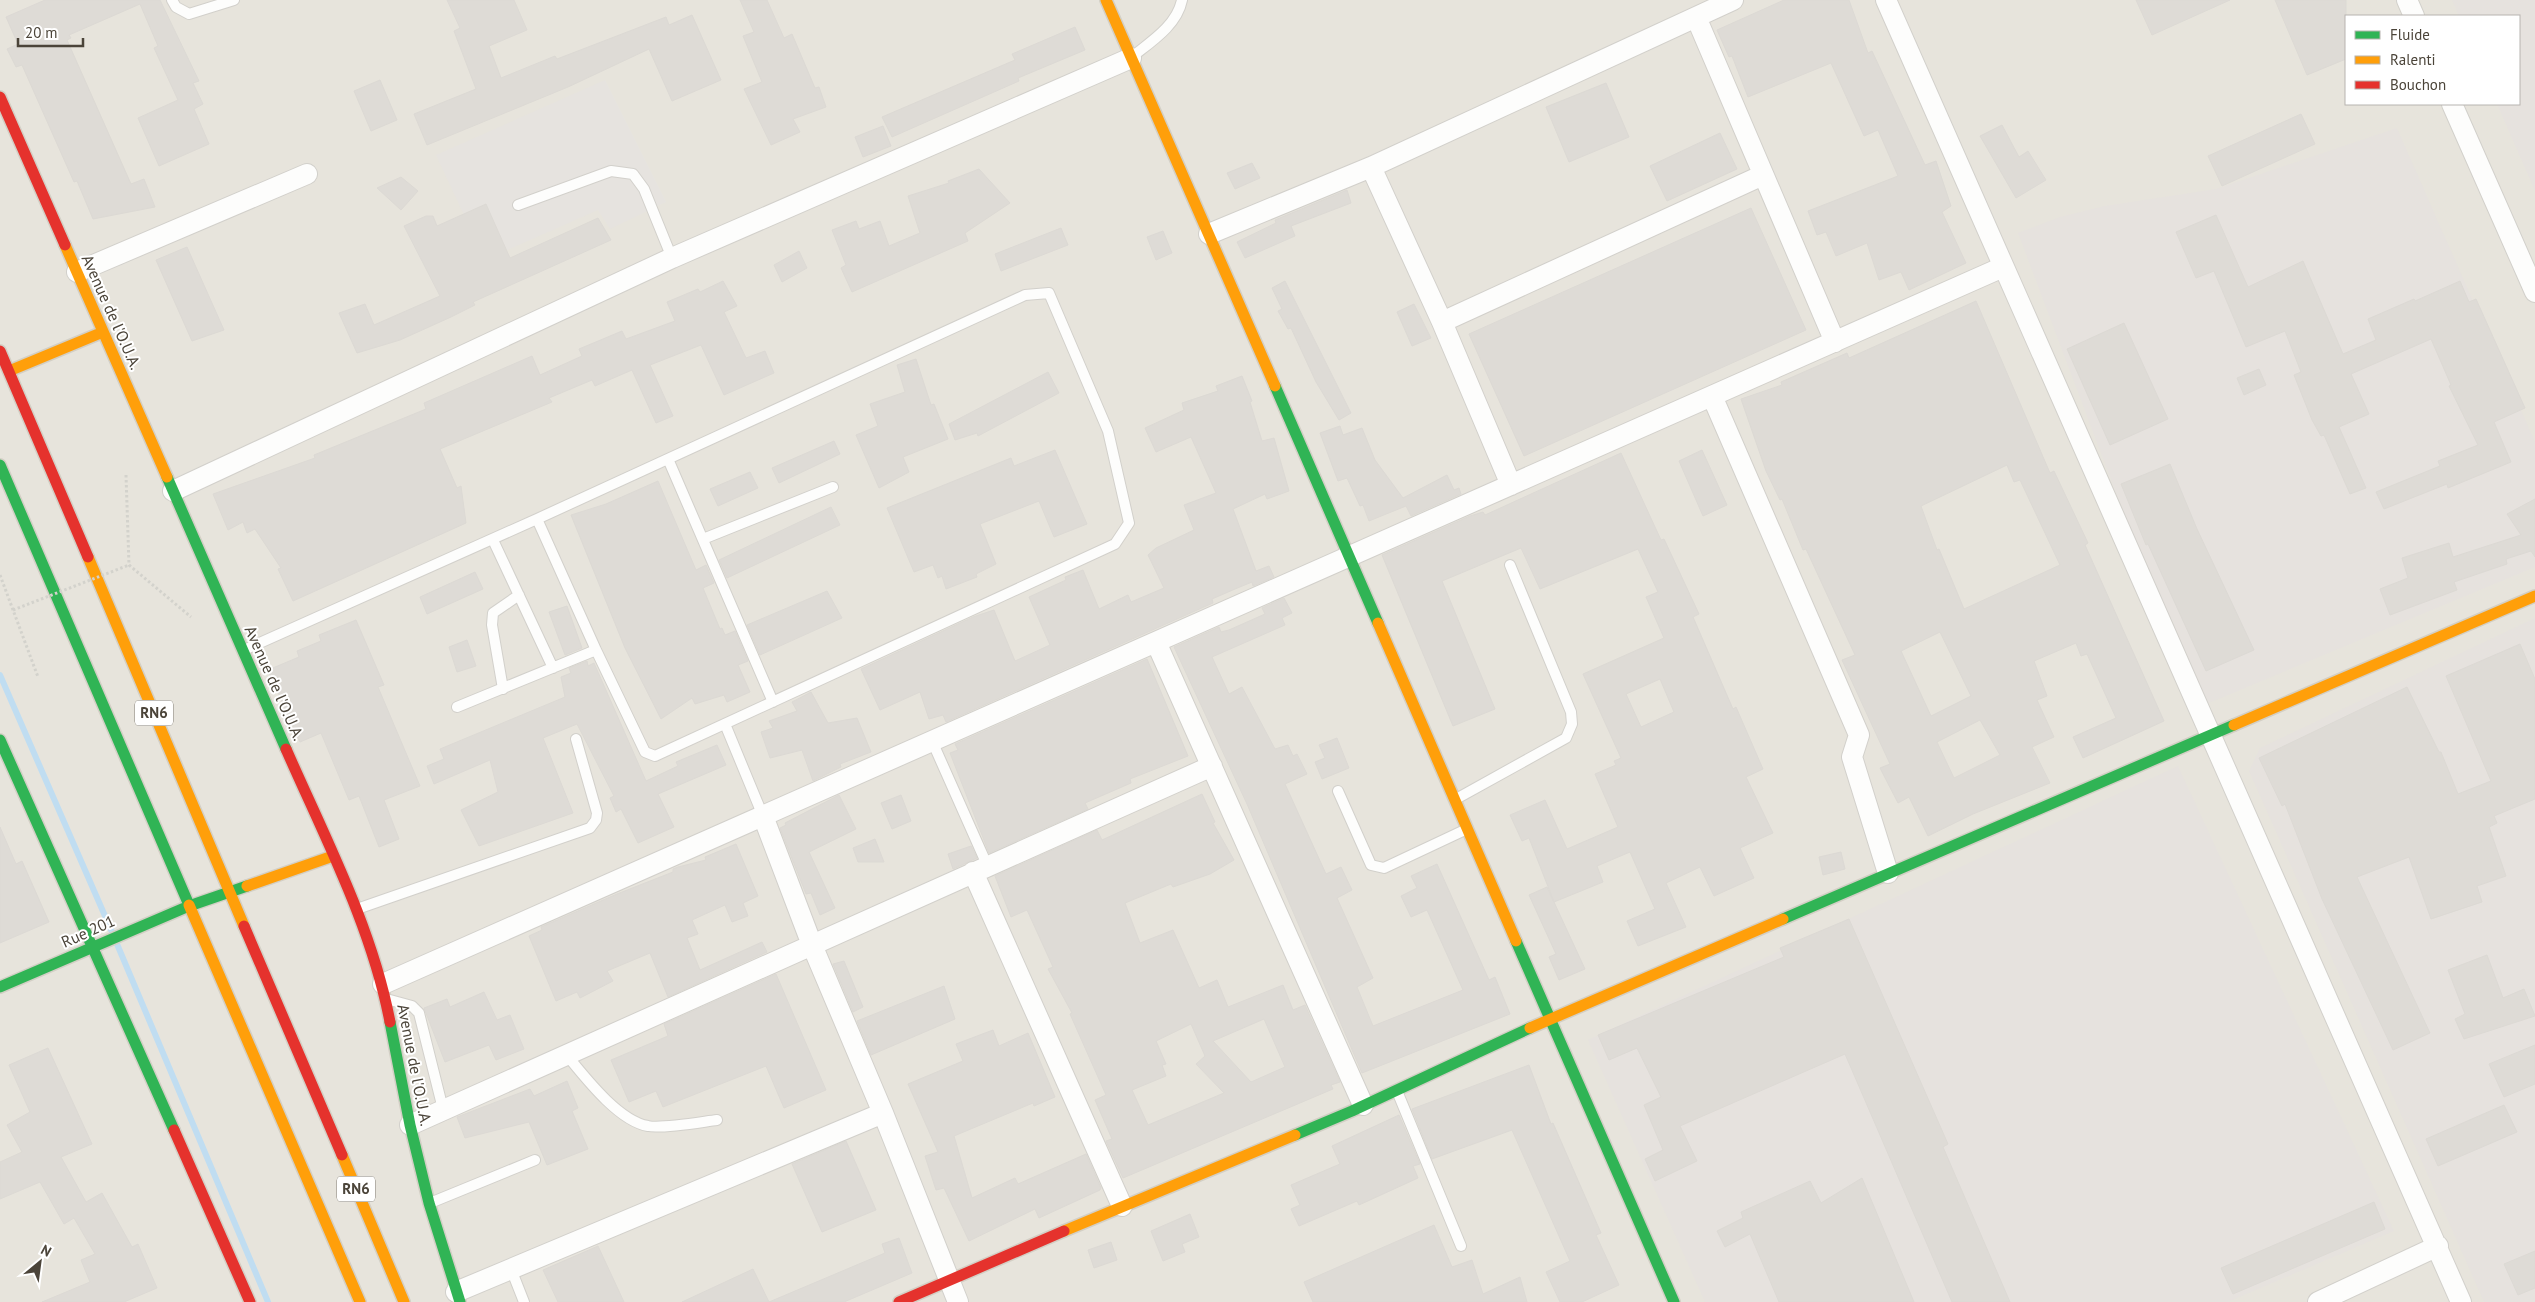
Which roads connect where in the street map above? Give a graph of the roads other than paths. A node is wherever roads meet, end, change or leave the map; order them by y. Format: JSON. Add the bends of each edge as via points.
{"nodes":[{"id":1,"x":172,"y":0,"type":"edge"},
{"id":2,"x":234,"y":0,"type":"edge"},
{"id":3,"x":1106,"y":0,"type":"edge"},
{"id":4,"x":1182,"y":0,"type":"edge"},
{"id":5,"x":1733,"y":0,"type":"edge"},
{"id":6,"x":1886,"y":0,"type":"edge"},
{"id":7,"x":2407,"y":0,"type":"edge"},
{"id":8,"x":2414,"y":15,"type":"edge"},
{"id":9,"x":1696,"y":17,"type":"junction"},
{"id":10,"x":1132,"y":58,"type":"junction"},
{"id":11,"x":0,"y":97,"type":"edge"},
{"id":12,"x":2452,"y":105,"type":"edge"},
{"id":13,"x":1371,"y":167,"type":"junction"},
{"id":14,"x":307,"y":174,"type":"dead end"},
{"id":15,"x":1763,"y":175,"type":"junction"},
{"id":16,"x":518,"y":205,"type":"dead end"},
{"id":17,"x":1209,"y":234,"type":"junction"},
{"id":18,"x":672,"y":258,"type":"junction"},
{"id":19,"x":2003,"y":267,"type":"junction"},
{"id":20,"x":77,"y":272,"type":"junction"},
{"id":21,"x":2535,"y":292,"type":"edge"},
{"id":22,"x":1442,"y":322,"type":"junction"},
{"id":23,"x":103,"y":332,"type":"junction"},
{"id":24,"x":1835,"y":342,"type":"junction"},
{"id":25,"x":0,"y":351,"type":"edge"},
{"id":26,"x":9,"y":371,"type":"junction"},
{"id":27,"x":1712,"y":396,"type":"junction"},
{"id":28,"x":668,"y":459,"type":"junction"},
{"id":29,"x":0,"y":465,"type":"edge"},
{"id":30,"x":1511,"y":485,"type":"junction"},
{"id":31,"x":833,"y":487,"type":"dead end"},
{"id":32,"x":173,"y":491,"type":"junction"},
{"id":33,"x":537,"y":519,"type":"junction"},
{"id":34,"x":702,"y":539,"type":"junction"},
{"id":35,"x":493,"y":540,"type":"junction"},
{"id":36,"x":1349,"y":556,"type":"junction"},
{"id":37,"x":1510,"y":565,"type":"dead end"},
{"id":38,"x":519,"y":595,"type":"junction"},
{"id":39,"x":2535,"y":596,"type":"edge"},
{"id":40,"x":1156,"y":642,"type":"junction"},
{"id":41,"x":596,"y":650,"type":"junction"},
{"id":42,"x":243,"y":651,"type":"junction"},
{"id":43,"x":552,"y":668,"type":"junction"},
{"id":44,"x":503,"y":689,"type":"junction"},
{"id":45,"x":773,"y":702,"type":"junction"},
{"id":46,"x":458,"y":707,"type":"dead end"},
{"id":47,"x":725,"y":724,"type":"junction"},
{"id":48,"x":2213,"y":736,"type":"junction"},
{"id":49,"x":576,"y":739,"type":"dead end"},
{"id":50,"x":0,"y":740,"type":"edge"},
{"id":51,"x":932,"y":741,"type":"junction"},
{"id":52,"x":1212,"y":766,"type":"junction"},
{"id":53,"x":1338,"y":790,"type":"dead end"},
{"id":54,"x":1455,"y":800,"type":"junction"},
{"id":55,"x":763,"y":816,"type":"junction"},
{"id":56,"x":1468,"y":829,"type":"junction"},
{"id":57,"x":333,"y":856,"type":"junction"},
{"id":58,"x":980,"y":870,"type":"junction"},
{"id":59,"x":1888,"y":873,"type":"junction"},
{"id":60,"x":230,"y":892,"type":"junction"},
{"id":61,"x":189,"y":906,"type":"junction"},
{"id":62,"x":356,"y":909,"type":"junction"},
{"id":63,"x":93,"y":946,"type":"junction"},
{"id":64,"x":812,"y":946,"type":"junction"},
{"id":65,"x":0,"y":987,"type":"edge"},
{"id":66,"x":385,"y":991,"type":"junction"},
{"id":67,"x":1550,"y":1019,"type":"junction"},
{"id":68,"x":565,"y":1054,"type":"junction"},
{"id":69,"x":1397,"y":1090,"type":"junction"},
{"id":70,"x":1363,"y":1106,"type":"junction"},
{"id":71,"x":443,"y":1110,"type":"junction"},
{"id":72,"x":883,"y":1113,"type":"junction"},
{"id":73,"x":717,"y":1120,"type":"dead end"},
{"id":74,"x":410,"y":1125,"type":"junction"},
{"id":75,"x":535,"y":1160,"type":"dead end"},
{"id":76,"x":429,"y":1203,"type":"junction"},
{"id":77,"x":1122,"y":1206,"type":"junction"},
{"id":78,"x":1461,"y":1246,"type":"dead end"},
{"id":79,"x":2438,"y":1246,"type":"junction"},
{"id":80,"x":511,"y":1269,"type":"junction"},
{"id":81,"x":949,"y":1281,"type":"junction"},
{"id":82,"x":458,"y":1297,"type":"edge"},
{"id":83,"x":250,"y":1302,"type":"edge"},
{"id":84,"x":360,"y":1302,"type":"edge"},
{"id":85,"x":404,"y":1302,"type":"edge"},
{"id":86,"x":524,"y":1302,"type":"edge"},
{"id":87,"x":899,"y":1302,"type":"edge"},
{"id":88,"x":958,"y":1302,"type":"edge"},
{"id":89,"x":1674,"y":1302,"type":"edge"},
{"id":90,"x":2318,"y":1302,"type":"edge"},
{"id":91,"x":2462,"y":1302,"type":"edge"}],
"edges":[{"from":1,"to":2,"type":"lane","via":[[176,7],[189,14]]},
{"from":3,"to":10,"type":"main road"},
{"from":4,"to":10,"type":"lane","via":[[1180,11],[1165,30]]},
{"from":5,"to":9,"type":"street"},
{"from":6,"to":19,"type":"street"},
{"from":7,"to":8,"type":"street"},
{"from":9,"to":13,"type":"street"},
{"from":9,"to":15,"type":"street"},
{"from":10,"to":17,"type":"main road"},
{"from":10,"to":18,"type":"street"},
{"from":11,"to":20,"type":"main road","name":"Avenue de l'O.U.A."},
{"from":12,"to":21,"type":"street"},
{"from":13,"to":17,"type":"street"},
{"from":13,"to":22,"type":"street"},
{"from":14,"to":20,"type":"street"},
{"from":15,"to":22,"type":"street"},
{"from":15,"to":24,"type":"street"},
{"from":16,"to":18,"type":"lane","via":[[611,171],[633,174],[644,189]]},
{"from":17,"to":36,"type":"main road"},
{"from":18,"to":32,"type":"street"},
{"from":19,"to":24,"type":"street"},
{"from":19,"to":48,"type":"street"},
{"from":20,"to":23,"type":"main road","name":"Avenue de l'O.U.A."},
{"from":22,"to":30,"type":"street"},
{"from":23,"to":26,"type":"main road"},
{"from":23,"to":32,"type":"main road","name":"Avenue de l'O.U.A."},
{"from":24,"to":27,"type":"street"},
{"from":25,"to":26,"type":"main road","number":"RN6"},
{"from":26,"to":60,"type":"main road","number":"RN6"},
{"from":27,"to":30,"type":"street"},
{"from":27,"to":59,"type":"street","via":[[1859,735],[1852,757]]},
{"from":28,"to":33,"type":"lane"},
{"from":28,"to":34,"type":"lane"},
{"from":28,"to":45,"type":"lane","via":[[1025,294],[1049,293],[1053,302],[1108,431],[1129,523],[1115,544]]},
{"from":29,"to":61,"type":"main road","number":"RN6"},
{"from":30,"to":36,"type":"street"},
{"from":31,"to":34,"type":"lane"},
{"from":32,"to":42,"type":"main road","name":"Avenue de l'O.U.A."},
{"from":33,"to":35,"type":"lane"},
{"from":33,"to":41,"type":"lane"},
{"from":34,"to":45,"type":"lane"},
{"from":35,"to":38,"type":"lane"},
{"from":35,"to":42,"type":"lane"},
{"from":36,"to":40,"type":"street"},
{"from":36,"to":54,"type":"main road"},
{"from":37,"to":54,"type":"lane","via":[[1571,712],[1572,724],[1566,738]]},
{"from":38,"to":43,"type":"lane"},
{"from":38,"to":44,"type":"lane","via":[[494,613],[492,625]]},
{"from":39,"to":48,"type":"main road"},
{"from":40,"to":51,"type":"street"},
{"from":40,"to":52,"type":"street"},
{"from":41,"to":43,"type":"lane"},
{"from":41,"to":47,"type":"lane","via":[[645,752],[655,756]]},
{"from":42,"to":57,"type":"main road","name":"Avenue de l'O.U.A."},
{"from":43,"to":44,"type":"lane"},
{"from":44,"to":46,"type":"lane"},
{"from":45,"to":47,"type":"lane"},
{"from":47,"to":55,"type":"lane"},
{"from":48,"to":59,"type":"main road"},
{"from":48,"to":79,"type":"street"},
{"from":49,"to":62,"type":"lane","via":[[597,813],[590,828]]},
{"from":50,"to":63,"type":"main road"},
{"from":51,"to":55,"type":"street"},
{"from":51,"to":58,"type":"lane"},
{"from":52,"to":58,"type":"street"},
{"from":52,"to":70,"type":"street"},
{"from":53,"to":56,"type":"lane","via":[[1371,865],[1384,868]]},
{"from":54,"to":56,"type":"main road"},
{"from":55,"to":64,"type":"street"},
{"from":55,"to":66,"type":"street"},
{"from":56,"to":67,"type":"main road"},
{"from":57,"to":60,"type":"main road","name":"Rue 201"},
{"from":57,"to":62,"type":"main road","name":"Avenue de l'O.U.A."},
{"from":58,"to":64,"type":"street"},
{"from":58,"to":77,"type":"street"},
{"from":59,"to":67,"type":"main road"},
{"from":60,"to":61,"type":"main road","name":"Rue 201"},
{"from":60,"to":85,"type":"main road","number":"RN6"},
{"from":61,"to":63,"type":"main road","name":"Rue 201"},
{"from":61,"to":84,"type":"main road","number":"RN6"},
{"from":62,"to":66,"type":"main road","name":"Avenue de l'O.U.A."},
{"from":63,"to":65,"type":"main road","name":"Rue 201"},
{"from":63,"to":83,"type":"main road"},
{"from":64,"to":68,"type":"street"},
{"from":64,"to":72,"type":"street"},
{"from":66,"to":71,"type":"lane","via":[[419,1013]]},
{"from":66,"to":74,"type":"main road","name":"Avenue de l'O.U.A."},
{"from":67,"to":69,"type":"main road"},
{"from":67,"to":89,"type":"main road"},
{"from":68,"to":71,"type":"street"},
{"from":68,"to":73,"type":"lane","via":[[600,1094],[624,1114],[648,1126]]},
{"from":69,"to":70,"type":"main road"},
{"from":69,"to":78,"type":"lane"},
{"from":70,"to":77,"type":"main road"},
{"from":71,"to":74,"type":"street"},
{"from":72,"to":80,"type":"street"},
{"from":72,"to":81,"type":"street"},
{"from":74,"to":76,"type":"main road","name":"Avenue de l'O.U.A."},
{"from":75,"to":76,"type":"lane"},
{"from":76,"to":82,"type":"main road","name":"Avenue de l'O.U.A."},
{"from":77,"to":81,"type":"main road"},
{"from":79,"to":90,"type":"street"},
{"from":79,"to":91,"type":"street"},
{"from":80,"to":82,"type":"street"},
{"from":80,"to":86,"type":"lane"},
{"from":81,"to":87,"type":"main road"},
{"from":81,"to":88,"type":"street"}]}
